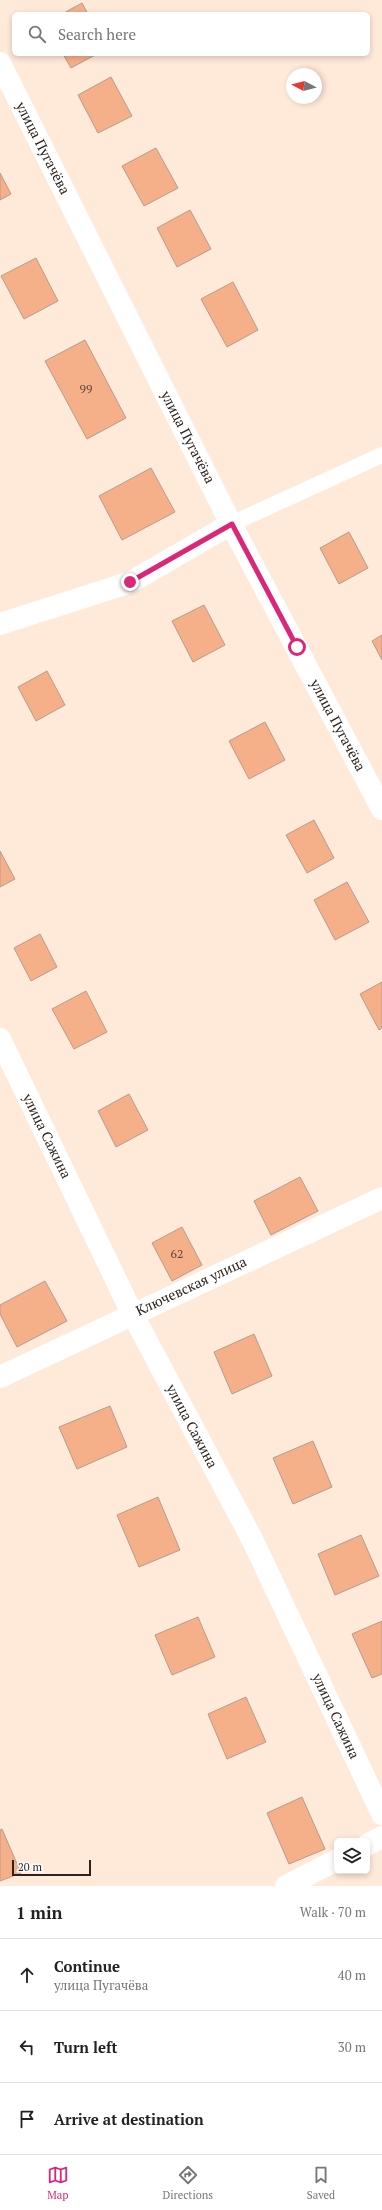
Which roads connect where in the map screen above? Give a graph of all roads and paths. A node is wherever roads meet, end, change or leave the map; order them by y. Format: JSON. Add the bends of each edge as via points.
{"nodes":[{"id":1,"x":0,"y":63,"type":"edge"},
{"id":2,"x":382,"y":455,"type":"edge"},
{"id":3,"x":232,"y":524,"type":"junction"},
{"id":4,"x":0,"y":624,"type":"edge"},
{"id":5,"x":382,"y":809,"type":"edge"},
{"id":6,"x":0,"y":1039,"type":"edge"},
{"id":7,"x":382,"y":1198,"type":"edge"},
{"id":8,"x":132,"y":1313,"type":"junction"},
{"id":9,"x":0,"y":1377,"type":"edge"},
{"id":10,"x":382,"y":1814,"type":"edge"},
{"id":11,"x":382,"y":1837,"type":"edge"},
{"id":12,"x":370,"y":1843,"type":"edge"},
{"id":13,"x":334,"y":1862,"type":"edge"},
{"id":14,"x":286,"y":1886,"type":"edge"}],
"edges":[{"from":1,"to":3,"type":"street","name":"улица Пугачёва"},
{"from":2,"to":3,"type":"lane"},
{"from":3,"to":4,"type":"street","via":[[130,582]]},
{"from":3,"to":5,"type":"street","name":"улица Пугачёва"},
{"from":6,"to":8,"type":"street","name":"улица Сажина"},
{"from":7,"to":8,"type":"street","name":"Ключевская улица"},
{"from":8,"to":9,"type":"street","name":"Ключевская улица"},
{"from":8,"to":10,"type":"street","name":"улица Сажина","via":[[252,1539]]},
{"from":11,"to":12,"type":"street"},
{"from":13,"to":14,"type":"street"}]}
